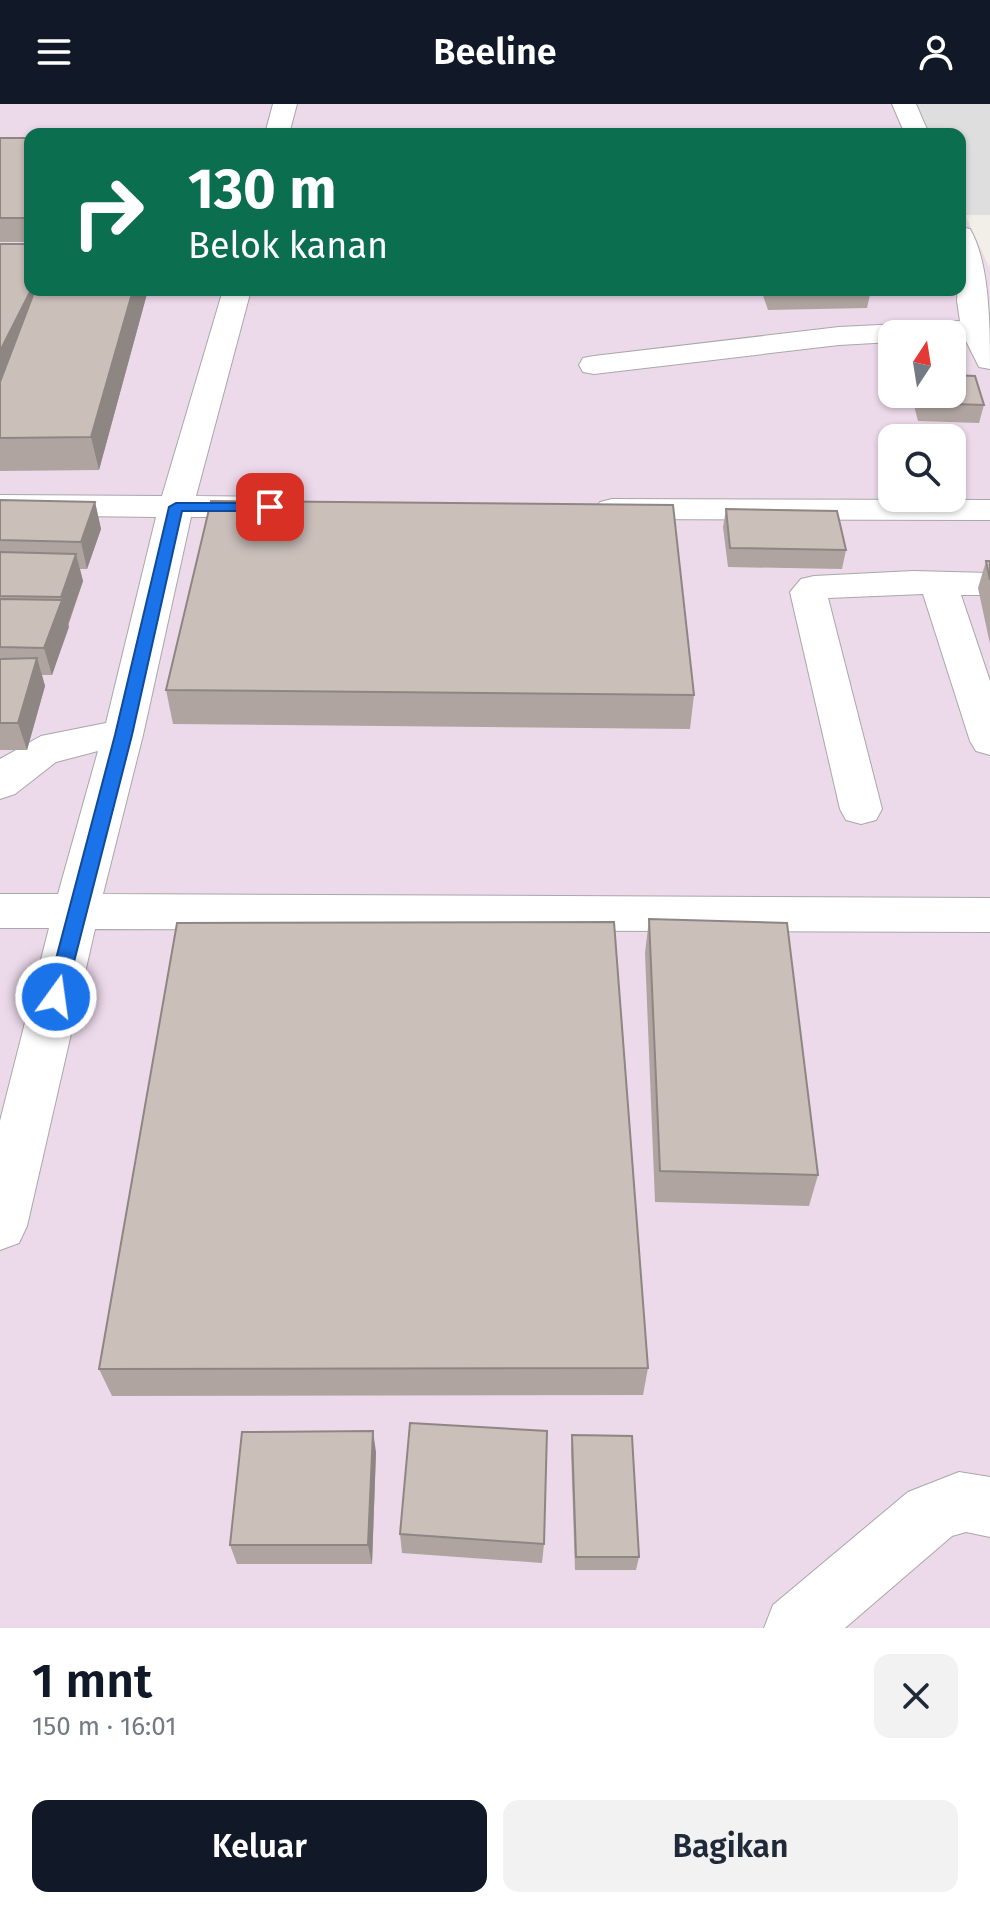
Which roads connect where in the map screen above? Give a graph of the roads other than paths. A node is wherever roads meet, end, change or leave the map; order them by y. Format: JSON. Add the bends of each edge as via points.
{"nodes":[{"id":1,"x":285,"y":104,"type":"edge"},
{"id":2,"x":904,"y":104,"type":"edge"},
{"id":3,"x":279,"y":128,"type":"edge"},
{"id":4,"x":914,"y":128,"type":"edge"},
{"id":5,"x":971,"y":273,"type":"edge"},
{"id":6,"x":235,"y":296,"type":"edge"},
{"id":7,"x":923,"y":296,"type":"edge"},
{"id":8,"x":990,"y":360,"type":"edge"},
{"id":9,"x":594,"y":365,"type":"dead end"},
{"id":10,"x":0,"y":505,"type":"edge"},
{"id":11,"x":176,"y":507,"type":"junction"},
{"id":12,"x":304,"y":507,"type":"edge"},
{"id":13,"x":575,"y":508,"type":"edge"},
{"id":14,"x":990,"y":510,"type":"edge"},
{"id":15,"x":938,"y":582,"type":"junction"},
{"id":16,"x":990,"y":584,"type":"edge"},
{"id":17,"x":123,"y":735,"type":"junction"},
{"id":18,"x":990,"y":741,"type":"edge"},
{"id":19,"x":0,"y":784,"type":"edge"},
{"id":20,"x":861,"y":809,"type":"dead end"},
{"id":21,"x":0,"y":911,"type":"edge"},
{"id":22,"x":76,"y":911,"type":"junction"},
{"id":23,"x":990,"y":915,"type":"edge"},
{"id":24,"x":0,"y":1226,"type":"edge"},
{"id":25,"x":990,"y":1507,"type":"edge"},
{"id":26,"x":796,"y":1628,"type":"edge"}],
"edges":[{"from":1,"to":3,"type":"street"},
{"from":2,"to":4,"type":"street"},
{"from":5,"to":8,"type":"street"},
{"from":6,"to":11,"type":"street"},
{"from":7,"to":9,"type":"street","via":[[839,336]]},
{"from":10,"to":11,"type":"street"},
{"from":11,"to":12,"type":"street"},
{"from":11,"to":17,"type":"street"},
{"from":13,"to":14,"type":"street"},
{"from":15,"to":16,"type":"street"},
{"from":15,"to":18,"type":"street"},
{"from":15,"to":20,"type":"street","via":[[814,587],[808,592]]},
{"from":17,"to":19,"type":"street","via":[[70,739],[33,754]]},
{"from":17,"to":22,"type":"street"},
{"from":21,"to":22,"type":"street"},
{"from":22,"to":23,"type":"street"},
{"from":22,"to":24,"type":"street"},
{"from":25,"to":26,"type":"street","via":[[965,1500],[930,1514]]}]}
